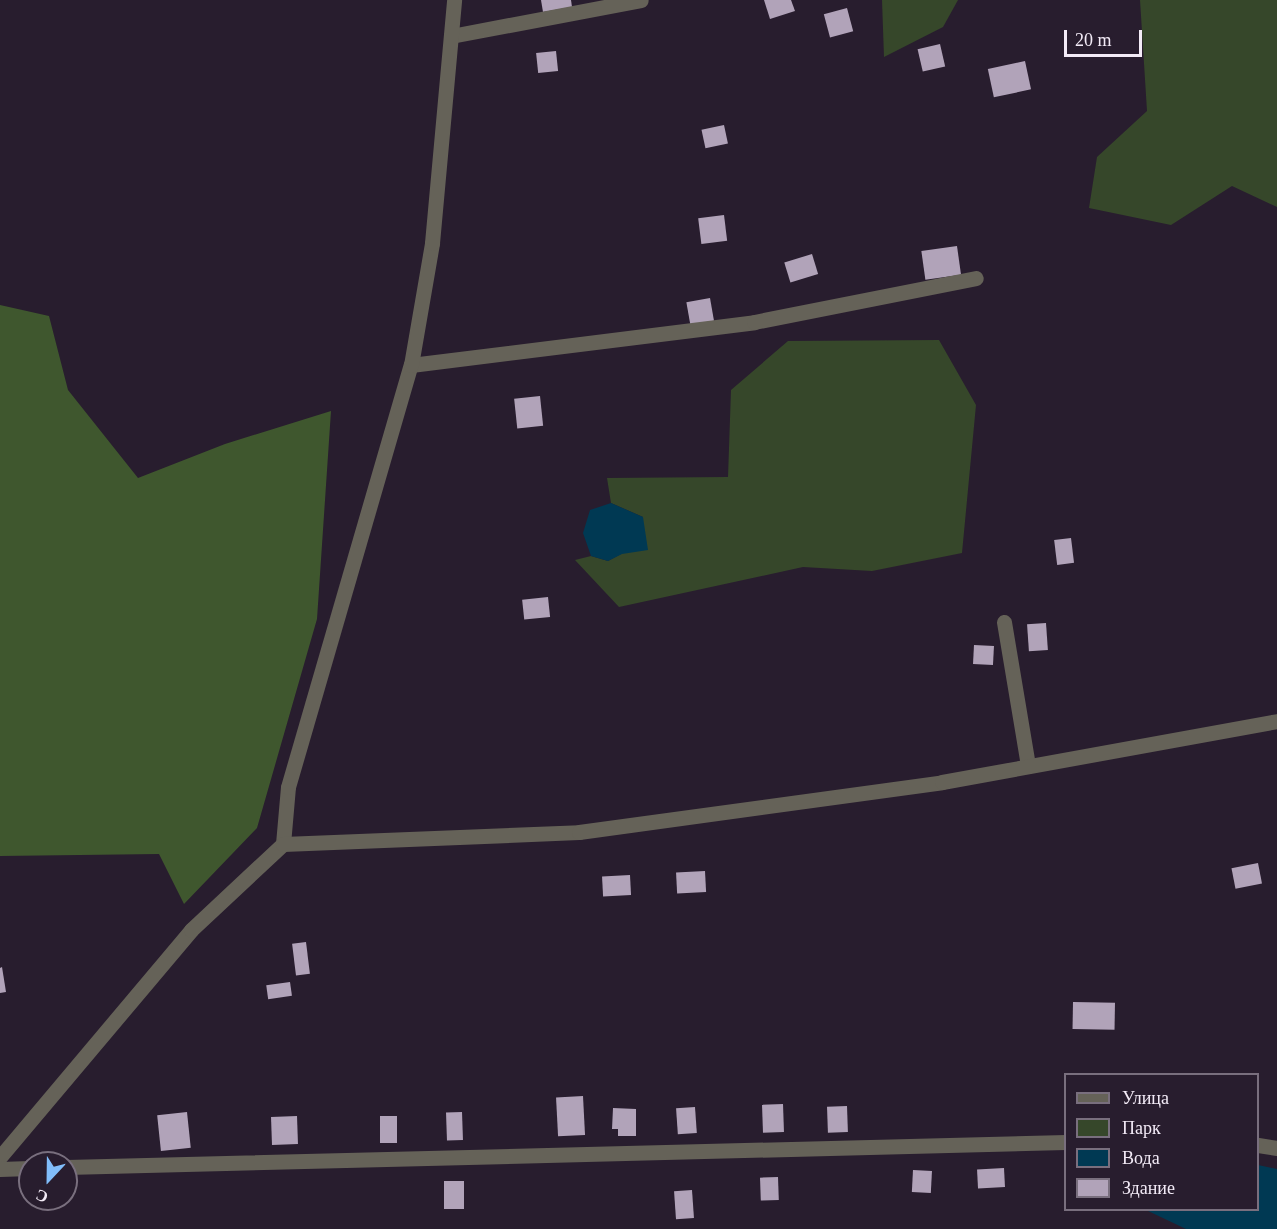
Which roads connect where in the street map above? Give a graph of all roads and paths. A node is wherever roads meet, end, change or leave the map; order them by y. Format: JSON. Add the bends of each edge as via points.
{"nodes":[{"id":1,"x":454,"y":0,"type":"edge"},
{"id":2,"x":641,"y":0,"type":"edge"},
{"id":3,"x":451,"y":36,"type":"junction"},
{"id":4,"x":976,"y":278,"type":"dead end"},
{"id":5,"x":411,"y":364,"type":"junction"},
{"id":6,"x":1004,"y":622,"type":"dead end"},
{"id":7,"x":1277,"y":721,"type":"edge"},
{"id":8,"x":1028,"y":766,"type":"junction"},
{"id":9,"x":283,"y":844,"type":"junction"},
{"id":10,"x":1064,"y":1142,"type":"edge"},
{"id":11,"x":1259,"y":1145,"type":"edge"},
{"id":12,"x":1277,"y":1148,"type":"edge"},
{"id":13,"x":0,"y":1157,"type":"edge"},
{"id":14,"x":78,"y":1167,"type":"edge"},
{"id":15,"x":18,"y":1168,"type":"edge"},
{"id":16,"x":0,"y":1169,"type":"edge"}],
"edges":[{"from":1,"to":3,"type":"street"},
{"from":2,"to":3,"type":"street"},
{"from":3,"to":5,"type":"street","via":[[432,243]]},
{"from":4,"to":5,"type":"street","via":[[754,322]]},
{"from":5,"to":9,"type":"street","via":[[288,787]]},
{"from":6,"to":8,"type":"street"},
{"from":7,"to":8,"type":"street"},
{"from":8,"to":9,"type":"street","via":[[942,782],[579,832]]},
{"from":9,"to":13,"type":"street","via":[[191,930]]},
{"from":10,"to":14,"type":"street"},
{"from":11,"to":12,"type":"street"},
{"from":15,"to":16,"type":"street"}]}
